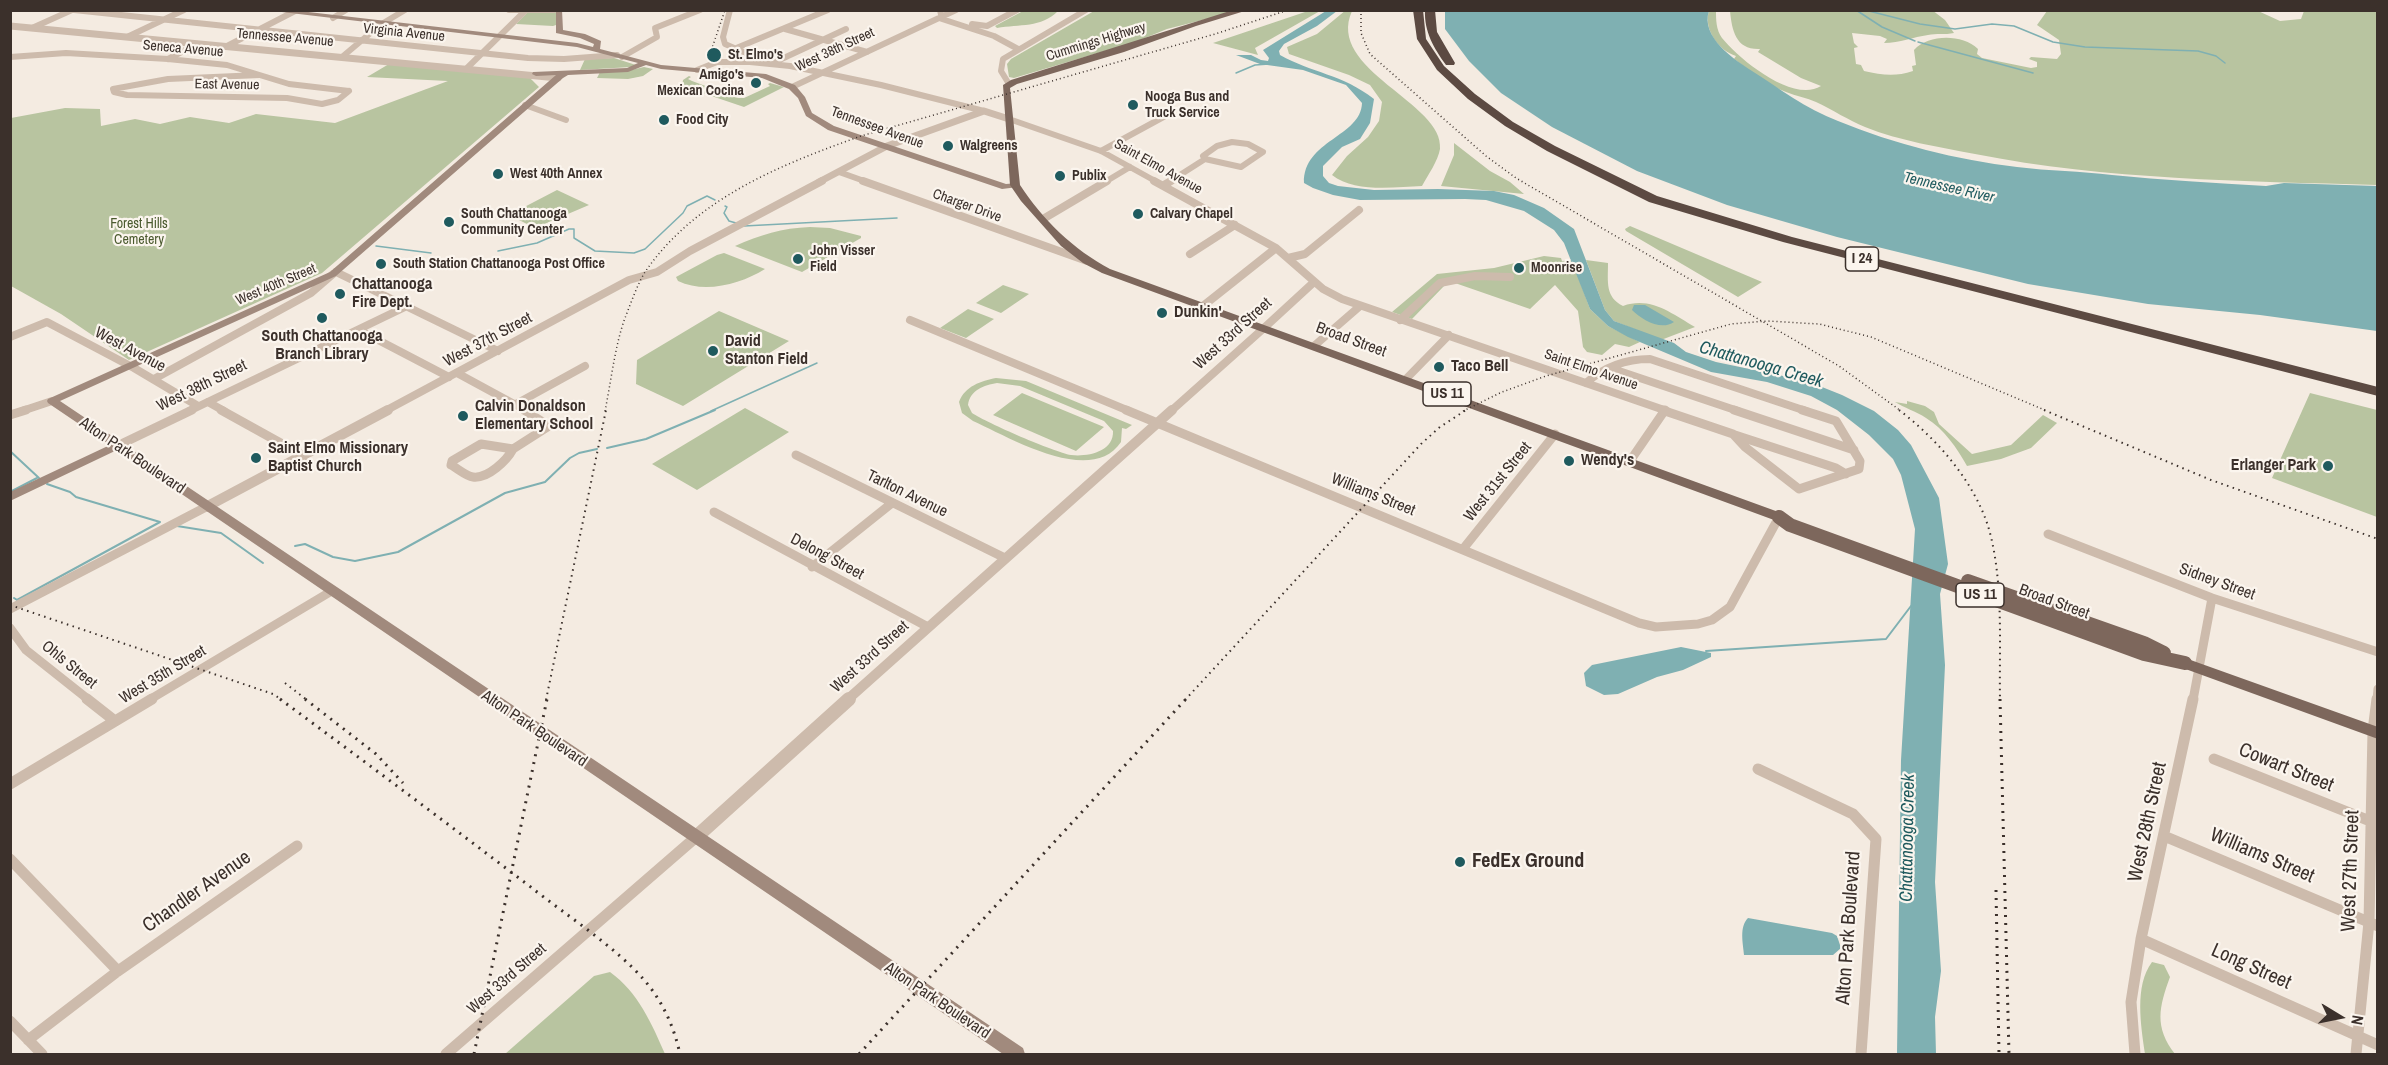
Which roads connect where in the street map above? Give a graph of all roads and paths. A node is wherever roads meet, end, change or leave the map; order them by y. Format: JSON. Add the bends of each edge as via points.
{"nodes":[{"id":1,"x":73,"y":10,"type":"edge"},
{"id":2,"x":184,"y":10,"type":"edge"},
{"id":3,"x":268,"y":10,"type":"edge"},
{"id":4,"x":346,"y":10,"type":"edge"},
{"id":5,"x":509,"y":10,"type":"edge"},
{"id":6,"x":554,"y":10,"type":"edge"},
{"id":7,"x":559,"y":10,"type":"edge"},
{"id":8,"x":678,"y":10,"type":"edge"},
{"id":9,"x":700,"y":10,"type":"edge"},
{"id":10,"x":730,"y":10,"type":"edge"},
{"id":11,"x":828,"y":10,"type":"edge"},
{"id":12,"x":940,"y":10,"type":"edge"},
{"id":13,"x":957,"y":10,"type":"edge"},
{"id":14,"x":1017,"y":10,"type":"edge"},
{"id":15,"x":1086,"y":10,"type":"edge"},
{"id":16,"x":1244,"y":10,"type":"edge"},
{"id":17,"x":1418,"y":10,"type":"edge"},
{"id":18,"x":1431,"y":10,"type":"edge"},
{"id":19,"x":403,"y":11,"type":"edge"},
{"id":20,"x":525,"y":11,"type":"edge"},
{"id":21,"x":295,"y":12,"type":"edge"},
{"id":22,"x":690,"y":14,"type":"junction"},
{"id":23,"x":941,"y":17,"type":"junction"},
{"id":24,"x":333,"y":18,"type":"junction"},
{"id":25,"x":163,"y":20,"type":"junction"},
{"id":26,"x":382,"y":23,"type":"junction"},
{"id":27,"x":964,"y":25,"type":"junction"},
{"id":28,"x":10,"y":27,"type":"edge"},
{"id":29,"x":32,"y":28,"type":"junction"},
{"id":30,"x":785,"y":29,"type":"junction"},
{"id":31,"x":846,"y":29,"type":"dead end"},
{"id":32,"x":259,"y":30,"type":"junction"},
{"id":33,"x":498,"y":36,"type":"junction"},
{"id":34,"x":127,"y":37,"type":"junction"},
{"id":35,"x":824,"y":40,"type":"junction"},
{"id":36,"x":361,"y":41,"type":"junction"},
{"id":37,"x":197,"y":44,"type":"junction"},
{"id":38,"x":227,"y":46,"type":"junction"},
{"id":39,"x":596,"y":49,"type":"junction"},
{"id":40,"x":734,"y":49,"type":"junction"},
{"id":41,"x":1018,"y":49,"type":"junction"},
{"id":42,"x":867,"y":52,"type":"junction"},
{"id":43,"x":481,"y":54,"type":"junction"},
{"id":44,"x":619,"y":56,"type":"junction"},
{"id":45,"x":10,"y":57,"type":"edge"},
{"id":46,"x":342,"y":57,"type":"junction"},
{"id":47,"x":168,"y":59,"type":"junction"},
{"id":48,"x":646,"y":63,"type":"junction"},
{"id":49,"x":773,"y":63,"type":"junction"},
{"id":50,"x":466,"y":69,"type":"junction"},
{"id":51,"x":697,"y":70,"type":"junction"},
{"id":52,"x":568,"y":72,"type":"junction"},
{"id":53,"x":823,"y":73,"type":"junction"},
{"id":54,"x":536,"y":74,"type":"junction"},
{"id":55,"x":259,"y":75,"type":"junction"},
{"id":56,"x":558,"y":78,"type":"junction"},
{"id":57,"x":1009,"y":84,"type":"junction"},
{"id":58,"x":792,"y":87,"type":"junction"},
{"id":59,"x":349,"y":91,"type":"joint"},
{"id":60,"x":525,"y":105,"type":"junction"},
{"id":61,"x":984,"y":111,"type":"junction"},
{"id":62,"x":1169,"y":114,"type":"dead end"},
{"id":63,"x":1009,"y":119,"type":"junction"},
{"id":64,"x":566,"y":120,"type":"dead end"},
{"id":65,"x":887,"y":146,"type":"junction"},
{"id":66,"x":1101,"y":151,"type":"junction"},
{"id":67,"x":1205,"y":159,"type":"junction"},
{"id":68,"x":1130,"y":167,"type":"junction"},
{"id":69,"x":839,"y":172,"type":"junction"},
{"id":70,"x":1015,"y":185,"type":"junction"},
{"id":71,"x":1164,"y":185,"type":"junction"},
{"id":72,"x":1359,"y":210,"type":"dead end"},
{"id":73,"x":1043,"y":219,"type":"junction"},
{"id":74,"x":1235,"y":225,"type":"junction"},
{"id":75,"x":1276,"y":248,"type":"junction"},
{"id":76,"x":1190,"y":255,"type":"dead end"},
{"id":77,"x":1288,"y":258,"type":"junction"},
{"id":78,"x":1087,"y":261,"type":"junction"},
{"id":79,"x":334,"y":273,"type":"junction"},
{"id":80,"x":1930,"y":276,"type":"junction"},
{"id":81,"x":1510,"y":278,"type":"dead end"},
{"id":82,"x":1314,"y":282,"type":"junction"},
{"id":83,"x":408,"y":306,"type":"junction"},
{"id":84,"x":1203,"y":306,"type":"junction"},
{"id":85,"x":1360,"y":306,"type":"junction"},
{"id":86,"x":910,"y":320,"type":"dead end"},
{"id":87,"x":1400,"y":320,"type":"junction"},
{"id":88,"x":1264,"y":328,"type":"junction"},
{"id":89,"x":359,"y":330,"type":"junction"},
{"id":90,"x":1449,"y":335,"type":"junction"},
{"id":91,"x":10,"y":337,"type":"edge"},
{"id":92,"x":1314,"y":346,"type":"junction"},
{"id":93,"x":498,"y":351,"type":"junction"},
{"id":94,"x":129,"y":366,"type":"junction"},
{"id":95,"x":585,"y":366,"type":"dead end"},
{"id":96,"x":1610,"y":368,"type":"junction"},
{"id":97,"x":453,"y":375,"type":"junction"},
{"id":98,"x":154,"y":379,"type":"junction"},
{"id":99,"x":1406,"y":379,"type":"junction"},
{"id":100,"x":1586,"y":383,"type":"junction"},
{"id":101,"x":2378,"y":383,"type":"edge"},
{"id":102,"x":2378,"y":392,"type":"edge"},
{"id":103,"x":2378,"y":398,"type":"edge"},
{"id":104,"x":52,"y":401,"type":"junction"},
{"id":105,"x":208,"y":402,"type":"junction"},
{"id":106,"x":516,"y":404,"type":"junction"},
{"id":107,"x":198,"y":406,"type":"junction"},
{"id":108,"x":1665,"y":410,"type":"junction"},
{"id":109,"x":10,"y":415,"type":"edge"},
{"id":110,"x":1159,"y":423,"type":"junction"},
{"id":111,"x":1556,"y":434,"type":"junction"},
{"id":112,"x":1733,"y":434,"type":"junction"},
{"id":113,"x":117,"y":446,"type":"junction"},
{"id":114,"x":513,"y":449,"type":"junction"},
{"id":115,"x":1854,"y":450,"type":"junction"},
{"id":116,"x":796,"y":455,"type":"dead end"},
{"id":117,"x":304,"y":456,"type":"junction"},
{"id":118,"x":1630,"y":461,"type":"junction"},
{"id":119,"x":1846,"y":474,"type":"junction"},
{"id":120,"x":10,"y":497,"type":"edge"},
{"id":121,"x":892,"y":503,"type":"junction"},
{"id":122,"x":206,"y":507,"type":"junction"},
{"id":123,"x":714,"y":512,"type":"dead end"},
{"id":124,"x":1779,"y":517,"type":"junction"},
{"id":125,"x":2048,"y":534,"type":"dead end"},
{"id":126,"x":1463,"y":549,"type":"junction"},
{"id":127,"x":1005,"y":558,"type":"junction"},
{"id":128,"x":812,"y":567,"type":"junction"},
{"id":129,"x":330,"y":592,"type":"junction"},
{"id":130,"x":2212,"y":598,"type":"junction"},
{"id":131,"x":10,"y":609,"type":"edge"},
{"id":132,"x":10,"y":627,"type":"edge"},
{"id":133,"x":928,"y":627,"type":"junction"},
{"id":134,"x":2378,"y":652,"type":"edge"},
{"id":135,"x":2193,"y":665,"type":"junction"},
{"id":136,"x":2378,"y":689,"type":"edge"},
{"id":137,"x":115,"y":721,"type":"junction"},
{"id":138,"x":2375,"y":732,"type":"edge"},
{"id":139,"x":2214,"y":759,"type":"dead end"},
{"id":140,"x":1758,"y":769,"type":"dead end"},
{"id":141,"x":10,"y":784,"type":"edge"},
{"id":142,"x":2374,"y":823,"type":"edge"},
{"id":143,"x":2164,"y":836,"type":"junction"},
{"id":144,"x":698,"y":840,"type":"junction"},
{"id":145,"x":297,"y":846,"type":"dead end"},
{"id":146,"x":10,"y":860,"type":"edge"},
{"id":147,"x":2373,"y":924,"type":"edge"},
{"id":148,"x":2140,"y":939,"type":"junction"},
{"id":149,"x":118,"y":970,"type":"junction"},
{"id":150,"x":10,"y":1021,"type":"edge"},
{"id":151,"x":2357,"y":1036,"type":"junction"},
{"id":152,"x":28,"y":1040,"type":"junction"},
{"id":153,"x":2378,"y":1046,"type":"edge"},
{"id":154,"x":42,"y":1054,"type":"edge"},
{"id":155,"x":446,"y":1054,"type":"edge"},
{"id":156,"x":1017,"y":1054,"type":"edge"},
{"id":157,"x":1861,"y":1054,"type":"edge"},
{"id":158,"x":2135,"y":1054,"type":"edge"},
{"id":159,"x":2356,"y":1054,"type":"edge"}],
"edges":[{"from":1,"to":25,"type":"street","name":"Virginia Avenue"},
{"from":1,"to":29,"type":"street"},
{"from":2,"to":25,"type":"street"},
{"from":3,"to":21,"type":"main road"},
{"from":4,"to":24,"type":"street"},
{"from":5,"to":20,"type":"street"},
{"from":6,"to":20,"type":"street"},
{"from":7,"to":39,"type":"main road","via":[[559,31],[598,43]]},
{"from":8,"to":22,"type":"street"},
{"from":9,"to":22,"type":"street"},
{"from":10,"to":40,"type":"street","via":[[723,41]]},
{"from":11,"to":30,"type":"street"},
{"from":12,"to":23,"type":"street"},
{"from":13,"to":23,"type":"street","name":"West 38th Street"},
{"from":14,"to":27,"type":"street","via":[[987,26]]},
{"from":15,"to":41,"type":"street"},
{"from":16,"to":57,"type":"main road","name":"Cummings Highway"},
{"from":17,"to":80,"type":"highway","number":"I 24","via":[[1424,45],[1456,84],[1563,157],[1656,200],[1704,216]]},
{"from":18,"to":101,"type":"highway","number":"I 24","via":[[1430,27],[1443,53],[1489,100],[1577,155],[1674,198],[1782,230]]},
{"from":19,"to":26,"type":"street"},
{"from":20,"to":33,"type":"street"},
{"from":21,"to":24,"type":"main road"},
{"from":21,"to":32,"type":"street"},
{"from":22,"to":44,"type":"street","via":[[655,28],[657,37],[650,43]]},
{"from":23,"to":27,"type":"street"},
{"from":23,"to":42,"type":"street","name":"West 38th Street"},
{"from":24,"to":26,"type":"main road"},
{"from":25,"to":32,"type":"street","name":"Virginia Avenue"},
{"from":25,"to":34,"type":"street"},
{"from":26,"to":33,"type":"main road"},
{"from":26,"to":36,"type":"street"},
{"from":27,"to":41,"type":"street"},
{"from":28,"to":29,"type":"street","name":"Tennessee Avenue"},
{"from":29,"to":34,"type":"street","name":"Tennessee Avenue"},
{"from":30,"to":35,"type":"street"},
{"from":30,"to":40,"type":"street"},
{"from":31,"to":35,"type":"street"},
{"from":32,"to":36,"type":"street","name":"Virginia Avenue"},
{"from":32,"to":38,"type":"street"},
{"from":33,"to":39,"type":"main road"},
{"from":33,"to":43,"type":"street"},
{"from":34,"to":37,"type":"street","name":"Tennessee Avenue"},
{"from":35,"to":42,"type":"street"},
{"from":35,"to":49,"type":"street"},
{"from":36,"to":43,"type":"street","name":"Virginia Avenue"},
{"from":36,"to":46,"type":"street"},
{"from":37,"to":38,"type":"street","name":"Tennessee Avenue"},
{"from":37,"to":47,"type":"street"},
{"from":38,"to":46,"type":"street","name":"Tennessee Avenue"},
{"from":39,"to":44,"type":"main road"},
{"from":40,"to":49,"type":"street"},
{"from":41,"to":57,"type":"street","via":[[1001,63]]},
{"from":42,"to":53,"type":"street","name":"West 38th Street"},
{"from":43,"to":44,"type":"street","name":"Virginia Avenue","via":[[548,59]]},
{"from":43,"to":50,"type":"street"},
{"from":44,"to":48,"type":"main road"},
{"from":45,"to":47,"type":"street","name":"Seneca Avenue","via":[[66,53]]},
{"from":46,"to":50,"type":"street","name":"Tennessee Avenue"},
{"from":47,"to":55,"type":"street","name":"Seneca Avenue","via":[[227,65]]},
{"from":48,"to":51,"type":"main road"},
{"from":48,"to":52,"type":"main road","via":[[628,70]]},
{"from":49,"to":51,"type":"street","name":"Saint Elmo Avenue","via":[[712,63]]},
{"from":49,"to":53,"type":"street","name":"Saint Elmo Avenue"},
{"from":50,"to":54,"type":"street","name":"Tennessee Avenue"},
{"from":51,"to":58,"type":"main road","via":[[748,73]]},
{"from":52,"to":54,"type":"main road"},
{"from":52,"to":56,"type":"main road","name":"West 40th Street"},
{"from":53,"to":58,"type":"street","name":"West 38th Street"},
{"from":53,"to":61,"type":"street","name":"Saint Elmo Avenue"},
{"from":54,"to":56,"type":"street","name":"Tennessee Avenue"},
{"from":55,"to":59,"type":"street","name":"Seneca Avenue","via":[[289,84]]},
{"from":55,"to":59,"type":"street","name":"East Avenue","via":[[168,79],[113,89],[145,96],[287,98],[322,104],[338,100]]},
{"from":56,"to":60,"type":"main road","name":"West 40th Street"},
{"from":57,"to":63,"type":"main road"},
{"from":58,"to":65,"type":"main road","name":"Tennessee Avenue","via":[[818,121]]},
{"from":60,"to":64,"type":"street"},
{"from":60,"to":79,"type":"main road","name":"West 40th Street"},
{"from":61,"to":63,"type":"street","name":"Saint Elmo Avenue"},
{"from":61,"to":65,"type":"street","name":"West 37th Street"},
{"from":62,"to":66,"type":"street"},
{"from":63,"to":66,"type":"street","name":"Saint Elmo Avenue"},
{"from":63,"to":70,"type":"main road"},
{"from":65,"to":69,"type":"street","name":"West 37th Street"},
{"from":65,"to":70,"type":"main road","name":"Tennessee Avenue","via":[[1005,187]]},
{"from":66,"to":68,"type":"street","name":"Saint Elmo Avenue"},
{"from":67,"to":67,"type":"street","via":[[1206,153],[1228,141],[1263,152],[1241,167]]},
{"from":67,"to":71,"type":"street"},
{"from":68,"to":71,"type":"street","name":"Saint Elmo Avenue"},
{"from":68,"to":73,"type":"street"},
{"from":69,"to":78,"type":"street","name":"Charger Drive"},
{"from":69,"to":93,"type":"street","name":"West 37th Street","via":[[657,272],[629,280]]},
{"from":70,"to":73,"type":"main road","name":"Broad Street","number":"US 11"},
{"from":71,"to":74,"type":"street","name":"Saint Elmo Avenue"},
{"from":72,"to":77,"type":"street","via":[[1305,254]]},
{"from":73,"to":78,"type":"main road","name":"Broad Street","number":"US 11"},
{"from":74,"to":75,"type":"street","name":"Saint Elmo Avenue"},
{"from":74,"to":76,"type":"street"},
{"from":75,"to":77,"type":"street","name":"Saint Elmo Avenue"},
{"from":75,"to":84,"type":"street"},
{"from":77,"to":82,"type":"street","name":"Saint Elmo Avenue"},
{"from":78,"to":84,"type":"main road","name":"Broad Street","number":"US 11"},
{"from":79,"to":83,"type":"street"},
{"from":79,"to":94,"type":"main road","name":"West 40th Street"},
{"from":79,"to":98,"type":"street","via":[[311,293]]},
{"from":80,"to":102,"type":"highway","number":"I 24"},
{"from":80,"to":103,"type":"highway","via":[[1950,285]]},
{"from":81,"to":87,"type":"street","via":[[1440,283]]},
{"from":82,"to":85,"type":"street","name":"Saint Elmo Avenue"},
{"from":82,"to":88,"type":"street","name":"West 33rd Street"},
{"from":83,"to":89,"type":"street","name":"West 38th Street"},
{"from":83,"to":93,"type":"street"},
{"from":84,"to":88,"type":"main road","name":"Broad Street","number":"US 11"},
{"from":85,"to":87,"type":"street","name":"Saint Elmo Avenue"},
{"from":85,"to":92,"type":"street"},
{"from":86,"to":110,"type":"street","name":"Williams Street"},
{"from":87,"to":90,"type":"street","name":"Saint Elmo Avenue"},
{"from":88,"to":92,"type":"main road","name":"Broad Street","number":"US 11"},
{"from":88,"to":110,"type":"street","name":"West 33rd Street"},
{"from":89,"to":97,"type":"street"},
{"from":89,"to":105,"type":"street","name":"West 38th Street"},
{"from":90,"to":99,"type":"street"},
{"from":90,"to":100,"type":"street","name":"Saint Elmo Avenue"},
{"from":91,"to":94,"type":"street","name":"West Avenue","via":[[47,322]]},
{"from":92,"to":99,"type":"main road","name":"Broad Street","number":"US 11"},
{"from":93,"to":97,"type":"street","name":"West 37th Street"},
{"from":94,"to":98,"type":"street","name":"West Avenue"},
{"from":94,"to":104,"type":"main road","name":"West 40th Street"},
{"from":95,"to":106,"type":"street"},
{"from":96,"to":100,"type":"street"},
{"from":96,"to":115,"type":"street"},
{"from":96,"to":115,"type":"street","via":[[1650,359],[1723,383],[1836,421]]},
{"from":97,"to":106,"type":"street"},
{"from":97,"to":117,"type":"street","name":"West 37th Street"},
{"from":98,"to":107,"type":"street","name":"West Avenue"},
{"from":99,"to":111,"type":"main road","name":"Broad Street","number":"US 11"},
{"from":100,"to":108,"type":"street","name":"Saint Elmo Avenue"},
{"from":104,"to":109,"type":"street","name":"West 40th Street"},
{"from":104,"to":113,"type":"main road","name":"Alton Park Boulevard"},
{"from":105,"to":107,"type":"street","name":"West 38th Street"},
{"from":105,"to":117,"type":"street"},
{"from":106,"to":114,"type":"street","via":[[549,426]]},
{"from":107,"to":113,"type":"street","name":"West 38th Street"},
{"from":108,"to":112,"type":"street","name":"Saint Elmo Avenue"},
{"from":108,"to":118,"type":"street"},
{"from":110,"to":126,"type":"street","name":"Williams Street"},
{"from":110,"to":127,"type":"street","name":"West 33rd Street"},
{"from":111,"to":118,"type":"main road","name":"Broad Street","number":"US 11"},
{"from":111,"to":126,"type":"street","name":"West 31st Street"},
{"from":112,"to":119,"type":"street"},
{"from":112,"to":119,"type":"street","name":"Saint Elmo Avenue","via":[[1799,489]]},
{"from":113,"to":120,"type":"main road","name":"West 38th Street"},
{"from":113,"to":122,"type":"main road","name":"Alton Park Boulevard"},
{"from":114,"to":114,"type":"street","via":[[481,444],[451,465],[473,477],[481,476],[502,465]]},
{"from":115,"to":119,"type":"street","via":[[1860,461],[1859,469]]},
{"from":116,"to":121,"type":"street","name":"Tarlton Avenue"},
{"from":117,"to":122,"type":"street","name":"West 37th Street"},
{"from":118,"to":124,"type":"main road","name":"Broad Street","number":"US 11"},
{"from":121,"to":127,"type":"street","name":"Tarlton Avenue"},
{"from":121,"to":128,"type":"street"},
{"from":122,"to":129,"type":"main road","name":"Alton Park Boulevard"},
{"from":122,"to":131,"type":"street","name":"West 37th Street"},
{"from":123,"to":128,"type":"street","name":"Delong Street"},
{"from":124,"to":126,"type":"street","name":"Williams Street","via":[[1730,607],[1712,620],[1698,624],[1656,627],[1640,623]]},
{"from":124,"to":135,"type":"main road","name":"Broad Street","number":"US 11","bridge":true,"via":[[1790,525],[2144,654]]},
{"from":125,"to":130,"type":"street","name":"Sidney Street"},
{"from":127,"to":133,"type":"street","name":"West 33rd Street"},
{"from":128,"to":133,"type":"street","name":"Delong Street"},
{"from":129,"to":137,"type":"street","name":"West 35th Street"},
{"from":129,"to":144,"type":"main road","name":"Alton Park Boulevard"},
{"from":130,"to":134,"type":"street","name":"Sidney Street"},
{"from":130,"to":135,"type":"street","name":"West 28th Street"},
{"from":132,"to":137,"type":"street","name":"Ohls Street","via":[[26,650]]},
{"from":133,"to":144,"type":"street","name":"West 33rd Street"},
{"from":135,"to":138,"type":"main road","name":"Broad Street","number":"US 11"},
{"from":135,"to":143,"type":"street","name":"West 28th Street"},
{"from":136,"to":138,"type":"street","name":"West 27th Street"},
{"from":137,"to":141,"type":"street","name":"West 35th Street"},
{"from":138,"to":142,"type":"street","name":"West 27th Street"},
{"from":139,"to":142,"type":"street","name":"Cowart Street"},
{"from":140,"to":157,"type":"street","name":"Alton Park Boulevard","via":[[1853,814],[1876,840]]},
{"from":142,"to":147,"type":"street","name":"West 27th Street"},
{"from":143,"to":147,"type":"street","name":"Williams Street"},
{"from":143,"to":148,"type":"street","name":"West 28th Street"},
{"from":144,"to":155,"type":"street","name":"West 33rd Street"},
{"from":144,"to":156,"type":"main road","name":"Alton Park Boulevard"},
{"from":145,"to":149,"type":"street","name":"Chandler Avenue"},
{"from":146,"to":149,"type":"street"},
{"from":147,"to":151,"type":"street","name":"West 27th Street"},
{"from":148,"to":151,"type":"street","name":"Long Street"},
{"from":148,"to":158,"type":"street","name":"West 28th Street","via":[[2131,1002]]},
{"from":149,"to":152,"type":"street","name":"Chandler Avenue"},
{"from":150,"to":152,"type":"street"},
{"from":151,"to":153,"type":"street","name":"Long Street"},
{"from":151,"to":159,"type":"street","name":"West 27th Street"},
{"from":152,"to":154,"type":"street"}]}
